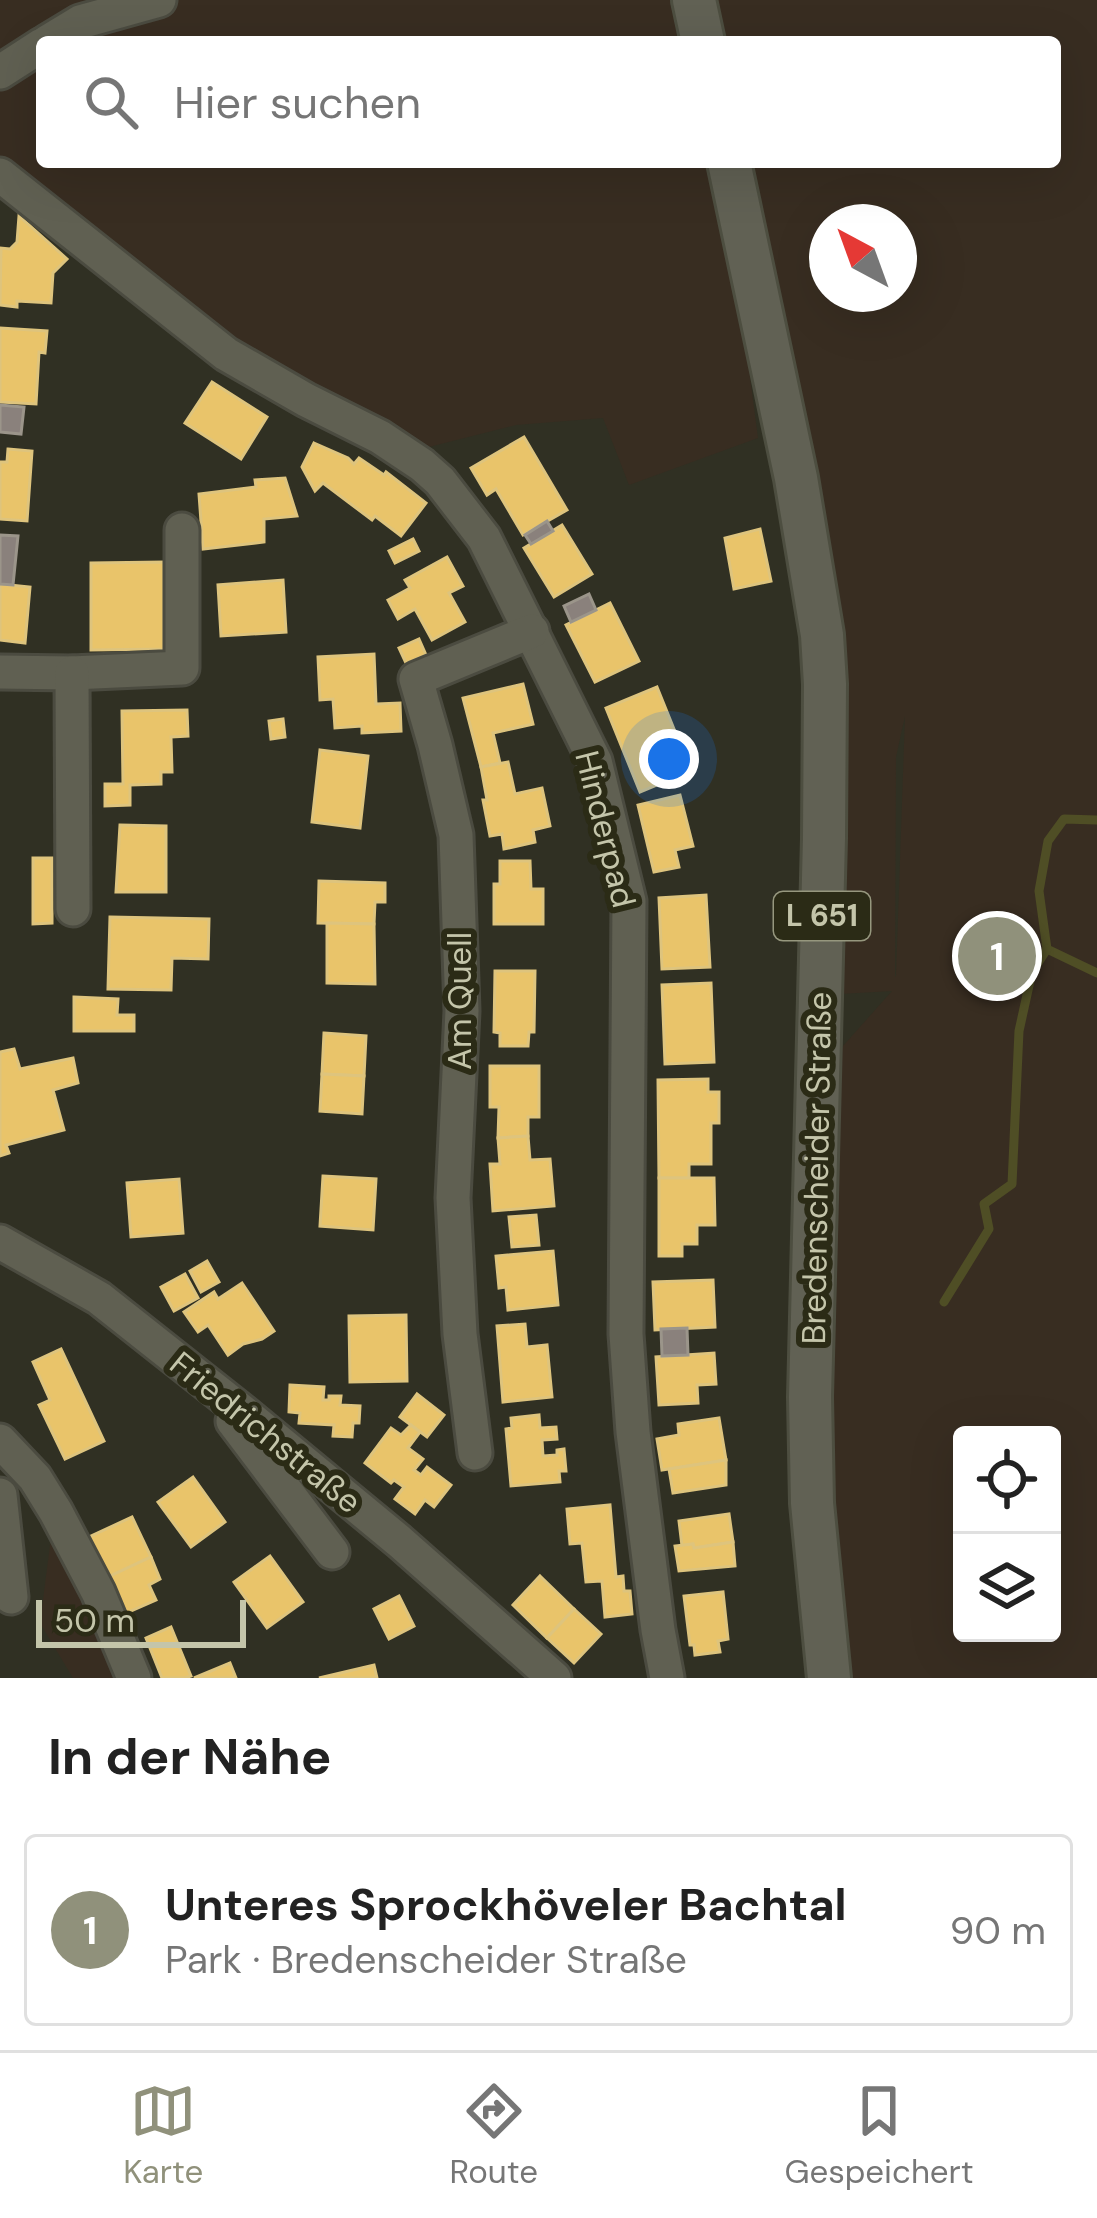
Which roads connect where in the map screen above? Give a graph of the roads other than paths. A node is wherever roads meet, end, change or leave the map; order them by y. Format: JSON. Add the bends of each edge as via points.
{"nodes":[{"id":1,"x":159,"y":0,"type":"edge"},
{"id":2,"x":694,"y":0,"type":"edge"},
{"id":3,"x":57,"y":36,"type":"edge"},
{"id":4,"x":702,"y":36,"type":"edge"},
{"id":5,"x":36,"y":49,"type":"edge"},
{"id":6,"x":0,"y":72,"type":"edge"},
{"id":7,"x":730,"y":168,"type":"edge"},
{"id":8,"x":0,"y":175,"type":"edge"},
{"id":9,"x":182,"y":530,"type":"dead end"},
{"id":10,"x":532,"y":631,"type":"junction"},
{"id":11,"x":0,"y":672,"type":"edge"},
{"id":12,"x":72,"y":673,"type":"junction"},
{"id":13,"x":73,"y":909,"type":"dead end"},
{"id":14,"x":0,"y":1242,"type":"edge"},
{"id":15,"x":204,"y":1380,"type":"junction"},
{"id":16,"x":0,"y":1442,"type":"edge"},
{"id":17,"x":475,"y":1453,"type":"dead end"},
{"id":18,"x":0,"y":1495,"type":"edge"},
{"id":19,"x":332,"y":1552,"type":"dead end"},
{"id":20,"x":11,"y":1597,"type":"dead end"},
{"id":21,"x":519,"y":1661,"type":"edge"},
{"id":22,"x":134,"y":1678,"type":"edge"},
{"id":23,"x":554,"y":1678,"type":"edge"},
{"id":24,"x":667,"y":1678,"type":"edge"},
{"id":25,"x":829,"y":1678,"type":"edge"}],
"edges":[{"from":1,"to":3,"type":"street"},
{"from":2,"to":4,"type":"main road"},
{"from":5,"to":6,"type":"street"},
{"from":7,"to":25,"type":"main road","name":"Bredenscheider Straße","number":"L 651","via":[[822,634],[810,1397]]},
{"from":8,"to":10,"type":"street","name":"Hinderpad","via":[[226,354],[422,465],[484,538]]},
{"from":9,"to":12,"type":"street","via":[[182,668]]},
{"from":10,"to":17,"type":"street","name":"Am Quell","via":[[416,680],[456,835],[462,1011],[453,1198]]},
{"from":10,"to":24,"type":"street","name":"Hinderpad","via":[[595,761],[629,901],[626,1334]]},
{"from":11,"to":12,"type":"street"},
{"from":12,"to":13,"type":"street"},
{"from":14,"to":15,"type":"street","name":"Friedrichstraße","via":[[99,1298]]},
{"from":15,"to":19,"type":"street"},
{"from":15,"to":21,"type":"street","name":"Friedrichstraße","via":[[399,1541]]},
{"from":16,"to":22,"type":"street","via":[[56,1512]]},
{"from":18,"to":20,"type":"street"},
{"from":21,"to":23,"type":"street","name":"Friedrichstraße"}]}
